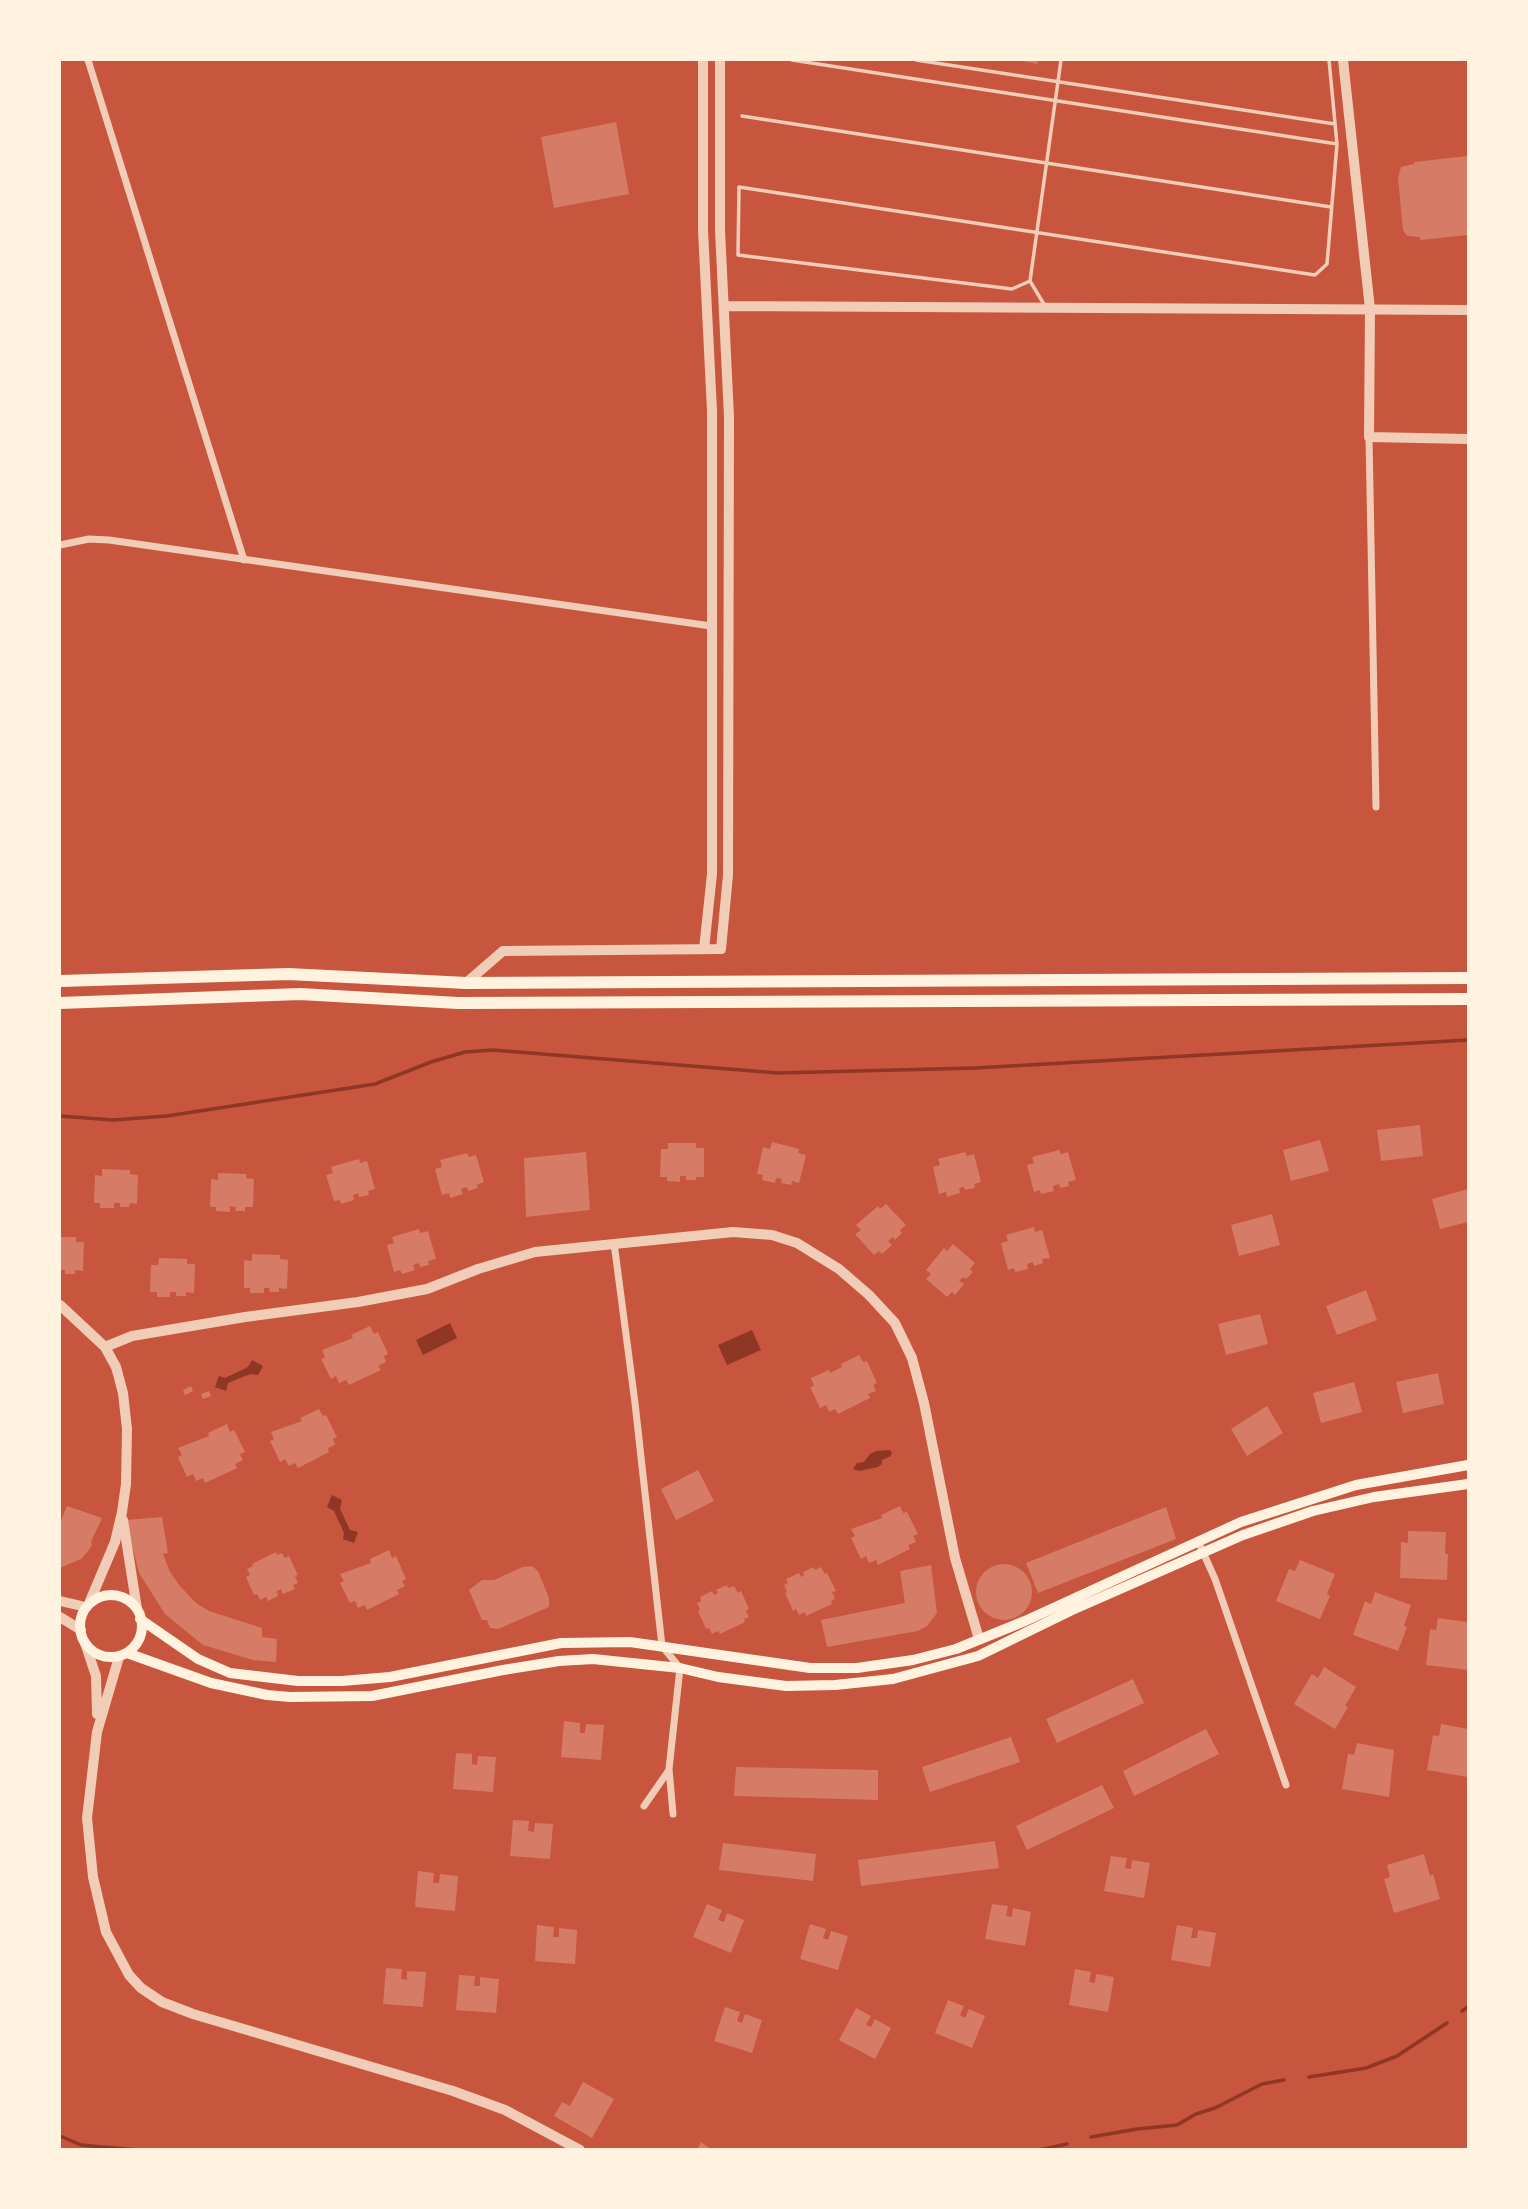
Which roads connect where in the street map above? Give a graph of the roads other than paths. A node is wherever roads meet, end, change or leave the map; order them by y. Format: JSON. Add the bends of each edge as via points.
{"nodes":[{"id":1,"x":88,"y":60,"type":"edge"},
{"id":2,"x":704,"y":60,"type":"edge"},
{"id":3,"x":720,"y":60,"type":"edge"},
{"id":4,"x":792,"y":60,"type":"edge"},
{"id":5,"x":916,"y":60,"type":"edge"},
{"id":6,"x":1061,"y":60,"type":"edge"},
{"id":7,"x":1329,"y":60,"type":"edge"},
{"id":8,"x":1343,"y":60,"type":"edge"},
{"id":9,"x":1058,"y":81,"type":"junction"},
{"id":10,"x":1055,"y":99,"type":"junction"},
{"id":11,"x":742,"y":117,"type":"dead end"},
{"id":12,"x":1335,"y":124,"type":"junction"},
{"id":13,"x":1337,"y":144,"type":"junction"},
{"id":14,"x":1046,"y":163,"type":"junction"},
{"id":15,"x":1332,"y":207,"type":"junction"},
{"id":16,"x":1037,"y":230,"type":"junction"},
{"id":17,"x":1030,"y":281,"type":"junction"},
{"id":18,"x":725,"y":306,"type":"junction"},
{"id":19,"x":1046,"y":308,"type":"junction"},
{"id":20,"x":1370,"y":309,"type":"junction"},
{"id":21,"x":1468,"y":310,"type":"edge"},
{"id":22,"x":1369,"y":437,"type":"junction"},
{"id":23,"x":1468,"y":439,"type":"edge"},
{"id":24,"x":60,"y":545,"type":"edge"},
{"id":25,"x":244,"y":560,"type":"junction"},
{"id":26,"x":711,"y":626,"type":"junction"},
{"id":27,"x":729,"y":634,"type":"junction"},
{"id":28,"x":1376,"y":807,"type":"dead end"},
{"id":29,"x":704,"y":949,"type":"junction"},
{"id":30,"x":1468,"y":978,"type":"edge"},
{"id":31,"x":60,"y":981,"type":"edge"},
{"id":32,"x":466,"y":983,"type":"junction"},
{"id":33,"x":1468,"y":999,"type":"edge"},
{"id":34,"x":60,"y":1003,"type":"edge"},
{"id":35,"x":614,"y":1243,"type":"junction"},
{"id":36,"x":60,"y":1305,"type":"edge"},
{"id":37,"x":105,"y":1347,"type":"junction"},
{"id":38,"x":1468,"y":1465,"type":"edge"},
{"id":39,"x":1468,"y":1484,"type":"edge"},
{"id":40,"x":122,"y":1512,"type":"junction"},
{"id":41,"x":1198,"y":1541,"type":"junction"},
{"id":42,"x":1203,"y":1553,"type":"junction"},
{"id":43,"x":60,"y":1601,"type":"edge"},
{"id":44,"x":88,"y":1604,"type":"junction"},
{"id":45,"x":138,"y":1614,"type":"junction"},
{"id":46,"x":60,"y":1617,"type":"edge"},
{"id":47,"x":80,"y":1630,"type":"junction"},
{"id":48,"x":979,"y":1639,"type":"junction"},
{"id":49,"x":85,"y":1643,"type":"junction"},
{"id":50,"x":662,"y":1647,"type":"junction"},
{"id":51,"x":123,"y":1655,"type":"junction"},
{"id":52,"x":680,"y":1668,"type":"junction"},
{"id":53,"x":97,"y":1732,"type":"junction"},
{"id":54,"x":670,"y":1769,"type":"junction"},
{"id":55,"x":1286,"y":1785,"type":"dead end"},
{"id":56,"x":644,"y":1806,"type":"dead end"},
{"id":57,"x":673,"y":1814,"type":"dead end"},
{"id":58,"x":554,"y":2134,"type":"junction"},
{"id":59,"x":566,"y":2150,"type":"edge"},
{"id":60,"x":580,"y":2150,"type":"edge"}],
"edges":[{"from":1,"to":25,"type":"street"},
{"from":2,"to":26,"type":"street","via":[[703,230],[712,411]]},
{"from":3,"to":18,"type":"street"},
{"from":4,"to":10,"type":"lane"},
{"from":5,"to":9,"type":"lane"},
{"from":6,"to":9,"type":"lane"},
{"from":7,"to":12,"type":"lane"},
{"from":8,"to":20,"type":"street"},
{"from":9,"to":10,"type":"lane"},
{"from":9,"to":12,"type":"lane"},
{"from":10,"to":13,"type":"lane"},
{"from":10,"to":14,"type":"lane"},
{"from":11,"to":14,"type":"lane"},
{"from":12,"to":13,"type":"lane"},
{"from":13,"to":15,"type":"lane"},
{"from":14,"to":15,"type":"lane"},
{"from":14,"to":16,"type":"lane"},
{"from":15,"to":16,"type":"lane","via":[[1327,264],[1315,275]]},
{"from":16,"to":17,"type":"lane"},
{"from":16,"to":17,"type":"lane","via":[[739,187],[737,254],[1012,289]]},
{"from":17,"to":19,"type":"lane"},
{"from":18,"to":19,"type":"street"},
{"from":18,"to":27,"type":"street"},
{"from":19,"to":20,"type":"street"},
{"from":20,"to":21,"type":"street"},
{"from":20,"to":22,"type":"street"},
{"from":22,"to":23,"type":"street"},
{"from":22,"to":28,"type":"street"},
{"from":24,"to":25,"type":"street","via":[[109,540]]},
{"from":25,"to":26,"type":"street"},
{"from":26,"to":27,"type":"street"},
{"from":26,"to":29,"type":"street","via":[[712,874]]},
{"from":27,"to":29,"type":"street","via":[[729,875],[721,949]]},
{"from":29,"to":32,"type":"street","via":[[503,951]]},
{"from":30,"to":32,"type":"main road"},
{"from":31,"to":32,"type":"main road","via":[[288,974]]},
{"from":33,"to":34,"type":"main road","via":[[458,1003],[300,994]]},
{"from":35,"to":37,"type":"street","via":[[535,1252],[428,1290],[132,1336]]},
{"from":35,"to":48,"type":"street","via":[[733,1232],[772,1235],[797,1243],[839,1269],[895,1323],[912,1358],[924,1403],[954,1558]]},
{"from":35,"to":50,"type":"street"},
{"from":36,"to":37,"type":"street"},
{"from":37,"to":40,"type":"street","via":[[116,1367],[127,1429]]},
{"from":38,"to":41,"type":"main road","via":[[1356,1485],[1241,1522]]},
{"from":39,"to":42,"type":"main road","via":[[1313,1511]]},
{"from":40,"to":44,"type":"street","via":[[115,1542]]},
{"from":40,"to":45,"type":"street"},
{"from":41,"to":42,"type":"street"},
{"from":41,"to":48,"type":"main road"},
{"from":42,"to":52,"type":"main road","via":[[978,1656],[893,1679],[786,1686]]},
{"from":42,"to":55,"type":"street"},
{"from":43,"to":44,"type":"street"},
{"from":44,"to":45,"type":"main road","via":[[99,1595],[118,1596]]},
{"from":44,"to":47,"type":"main road"},
{"from":45,"to":50,"type":"main road","via":[[198,1659],[230,1673],[298,1681],[370,1680],[561,1643],[631,1642]]},
{"from":45,"to":51,"type":"main road","via":[[138,1641]]},
{"from":46,"to":47,"type":"street"},
{"from":47,"to":49,"type":"main road"},
{"from":48,"to":50,"type":"main road","via":[[913,1660],[857,1668],[810,1668]]},
{"from":49,"to":51,"type":"main road","via":[[102,1655]]},
{"from":49,"to":53,"type":"street","via":[[96,1676]]},
{"from":50,"to":52,"type":"street"},
{"from":51,"to":52,"type":"main road","via":[[244,1691],[320,1698],[372,1696],[559,1661],[593,1659]]},
{"from":51,"to":53,"type":"street"},
{"from":52,"to":54,"type":"street"},
{"from":53,"to":58,"type":"street","via":[[87,1818],[95,1887],[106,1932],[141,1988],[193,2014],[453,2091]]},
{"from":54,"to":56,"type":"street"},
{"from":54,"to":57,"type":"street"},
{"from":58,"to":59,"type":"street"},
{"from":58,"to":60,"type":"street"}]}
